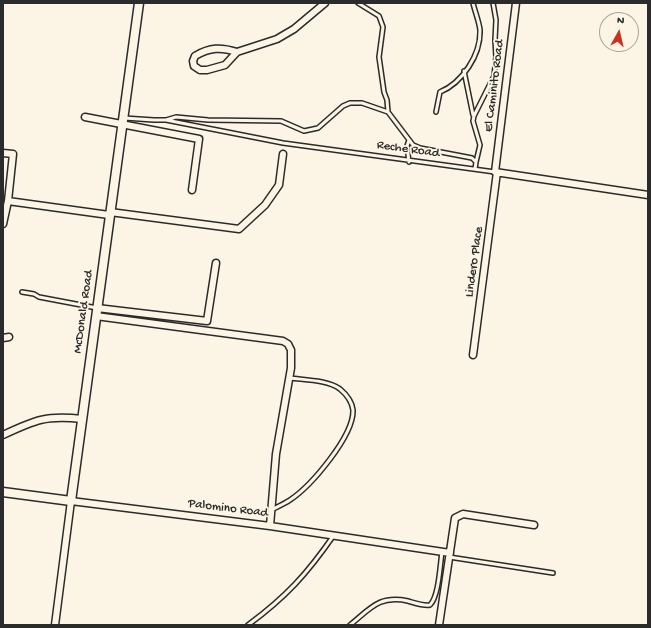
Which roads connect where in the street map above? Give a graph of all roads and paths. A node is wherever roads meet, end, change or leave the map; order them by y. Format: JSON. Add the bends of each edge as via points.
{"nodes":[{"id":1,"x":139,"y":3,"type":"edge"},
{"id":2,"x":325,"y":3,"type":"edge"},
{"id":3,"x":358,"y":3,"type":"edge"},
{"id":4,"x":473,"y":3,"type":"edge"},
{"id":5,"x":493,"y":3,"type":"edge"},
{"id":6,"x":516,"y":3,"type":"edge"},
{"id":7,"x":237,"y":52,"type":"junction"},
{"id":8,"x":464,"y":71,"type":"junction"},
{"id":9,"x":388,"y":112,"type":"junction"},
{"id":10,"x":436,"y":112,"type":"dead end"},
{"id":11,"x":474,"y":116,"type":"junction"},
{"id":12,"x":85,"y":117,"type":"dead end"},
{"id":13,"x":166,"y":120,"type":"junction"},
{"id":14,"x":123,"y":121,"type":"junction"},
{"id":15,"x":409,"y":140,"type":"junction"},
{"id":16,"x":3,"y":153,"type":"edge"},
{"id":17,"x":283,"y":154,"type":"dead end"},
{"id":18,"x":409,"y":162,"type":"junction"},
{"id":19,"x":476,"y":162,"type":"junction"},
{"id":20,"x":475,"y":169,"type":"junction"},
{"id":21,"x":496,"y":172,"type":"junction"},
{"id":22,"x":192,"y":190,"type":"dead end"},
{"id":23,"x":648,"y":195,"type":"edge"},
{"id":24,"x":8,"y":201,"type":"junction"},
{"id":25,"x":110,"y":214,"type":"junction"},
{"id":26,"x":3,"y":224,"type":"edge"},
{"id":27,"x":216,"y":263,"type":"dead end"},
{"id":28,"x":22,"y":292,"type":"dead end"},
{"id":29,"x":96,"y":312,"type":"junction"},
{"id":30,"x":473,"y":355,"type":"dead end"},
{"id":31,"x":290,"y":378,"type":"junction"},
{"id":32,"x":82,"y":419,"type":"junction"},
{"id":33,"x":3,"y":435,"type":"edge"},
{"id":34,"x":3,"y":492,"type":"edge"},
{"id":35,"x":71,"y":501,"type":"junction"},
{"id":36,"x":271,"y":510,"type":"junction"},
{"id":37,"x":534,"y":525,"type":"dead end"},
{"id":38,"x":270,"y":526,"type":"junction"},
{"id":39,"x":334,"y":535,"type":"junction"},
{"id":40,"x":442,"y":552,"type":"junction"},
{"id":41,"x":450,"y":555,"type":"junction"},
{"id":42,"x":552,"y":573,"type":"dead end"},
{"id":43,"x":55,"y":625,"type":"edge"},
{"id":44,"x":248,"y":625,"type":"edge"},
{"id":45,"x":350,"y":625,"type":"edge"},
{"id":46,"x":439,"y":625,"type":"edge"}],
"edges":[{"from":1,"to":14,"type":"street","name":"McDonald Road"},
{"from":2,"to":7,"type":"street","via":[[294,29],[277,39]]},
{"from":3,"to":9,"type":"lane","via":[[379,16],[383,27],[379,57]]},
{"from":4,"to":8,"type":"lane","via":[[480,30],[476,53]]},
{"from":5,"to":11,"type":"lane","via":[[496,20],[494,76]]},
{"from":6,"to":21,"type":"street","name":"El Caminito Road"},
{"from":7,"to":7,"type":"street","via":[[224,65],[200,70],[194,66],[195,56],[220,47]]},
{"from":8,"to":10,"type":"lane","via":[[458,82],[440,92]]},
{"from":8,"to":11,"type":"lane"},
{"from":9,"to":13,"type":"lane","via":[[362,104],[350,104],[342,106],[318,128],[311,130],[298,129],[281,121],[176,117]]},
{"from":9,"to":15,"type":"lane"},
{"from":11,"to":19,"type":"lane","via":[[480,145]]},
{"from":12,"to":14,"type":"street"},
{"from":13,"to":14,"type":"lane"},
{"from":13,"to":18,"type":"lane","name":"Reche Road","via":[[283,143]]},
{"from":14,"to":22,"type":"street","via":[[199,139]]},
{"from":14,"to":25,"type":"street","name":"McDonald Road"},
{"from":15,"to":18,"type":"lane"},
{"from":15,"to":19,"type":"lane","via":[[420,148],[466,156]]},
{"from":16,"to":24,"type":"street","via":[[13,154]]},
{"from":17,"to":25,"type":"street","via":[[278,185],[265,205],[239,229]]},
{"from":18,"to":20,"type":"lane","name":"Reche Road"},
{"from":19,"to":20,"type":"lane"},
{"from":20,"to":21,"type":"lane","name":"Reche Road"},
{"from":21,"to":23,"type":"street","name":"Reche Road"},
{"from":21,"to":30,"type":"street","name":"Lindero Place"},
{"from":24,"to":25,"type":"street"},
{"from":24,"to":26,"type":"street"},
{"from":25,"to":29,"type":"street","name":"McDonald Road"},
{"from":27,"to":29,"type":"street","via":[[207,321]]},
{"from":28,"to":29,"type":"lane"},
{"from":29,"to":31,"type":"street","via":[[283,341],[291,350]]},
{"from":29,"to":32,"type":"street","name":"McDonald Road"},
{"from":31,"to":36,"type":"street","via":[[276,454]]},
{"from":31,"to":36,"type":"lane","via":[[329,384],[340,389],[350,400],[353,410],[349,428],[326,466],[290,500]]},
{"from":32,"to":33,"type":"street","via":[[58,417],[34,421]]},
{"from":32,"to":35,"type":"street","name":"McDonald Road"},
{"from":34,"to":35,"type":"street","name":"Palomino Road"},
{"from":35,"to":38,"type":"street","name":"Palomino Road"},
{"from":35,"to":43,"type":"street","name":"McDonald Road"},
{"from":36,"to":38,"type":"street"},
{"from":37,"to":41,"type":"street","via":[[463,514],[455,518]]},
{"from":38,"to":39,"type":"street","name":"Palomino Road"},
{"from":39,"to":40,"type":"street","name":"Palomino Road"},
{"from":39,"to":44,"type":"lane","via":[[299,582]]},
{"from":40,"to":41,"type":"street","name":"Palomino Road"},
{"from":40,"to":45,"type":"lane","via":[[434,600],[430,605],[384,600],[375,604]]},
{"from":41,"to":42,"type":"lane","name":"Palomino Road"},
{"from":41,"to":46,"type":"street"}]}
